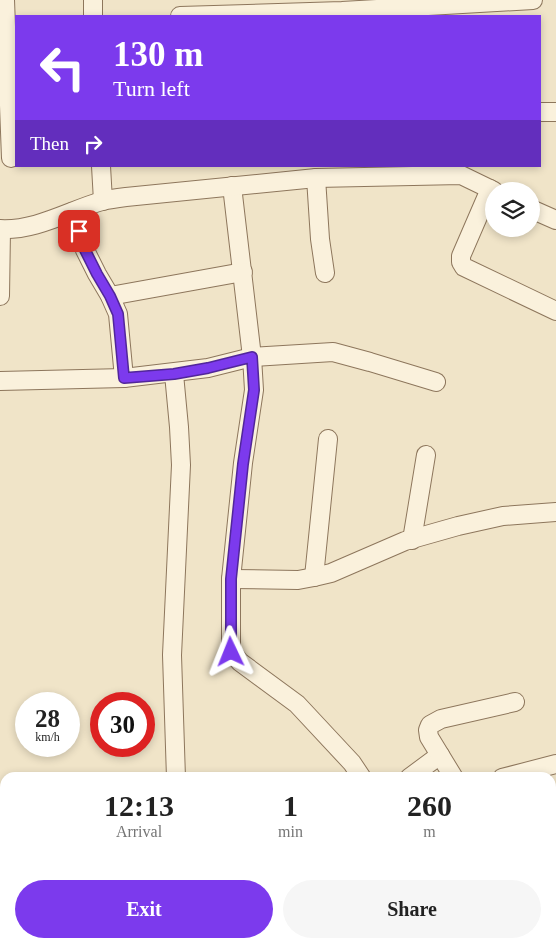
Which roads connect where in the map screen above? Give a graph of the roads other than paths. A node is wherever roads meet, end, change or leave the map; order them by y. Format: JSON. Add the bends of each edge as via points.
{"nodes":[{"id":1,"x":5,"y":0,"type":"edge"},
{"id":2,"x":93,"y":0,"type":"edge"},
{"id":3,"x":533,"y":0,"type":"edge"},
{"id":4,"x":428,"y":3,"type":"edge"},
{"id":5,"x":342,"y":9,"type":"edge"},
{"id":6,"x":93,"y":15,"type":"edge"},
{"id":7,"x":203,"y":15,"type":"edge"},
{"id":8,"x":541,"y":112,"type":"edge"},
{"id":9,"x":556,"y":112,"type":"edge"},
{"id":10,"x":9,"y":158,"type":"edge"},
{"id":11,"x":101,"y":167,"type":"edge"},
{"id":12,"x":464,"y":170,"type":"edge"},
{"id":13,"x":343,"y":171,"type":"edge"},
{"id":14,"x":316,"y":178,"type":"junction"},
{"id":15,"x":485,"y":185,"type":"edge"},
{"id":16,"x":232,"y":186,"type":"junction"},
{"id":17,"x":103,"y":201,"type":"junction"},
{"id":18,"x":485,"y":205,"type":"edge"},
{"id":19,"x":72,"y":212,"type":"junction"},
{"id":20,"x":540,"y":213,"type":"edge"},
{"id":21,"x":556,"y":220,"type":"edge"},
{"id":22,"x":1,"y":230,"type":"edge"},
{"id":23,"x":243,"y":272,"type":"junction"},
{"id":24,"x":325,"y":272,"type":"dead end"},
{"id":25,"x":0,"y":296,"type":"edge"},
{"id":26,"x":110,"y":296,"type":"junction"},
{"id":27,"x":556,"y":311,"type":"edge"},
{"id":28,"x":252,"y":357,"type":"junction"},
{"id":29,"x":174,"y":374,"type":"junction"},
{"id":30,"x":124,"y":378,"type":"junction"},
{"id":31,"x":0,"y":381,"type":"edge"},
{"id":32,"x":436,"y":382,"type":"dead end"},
{"id":33,"x":328,"y":439,"type":"dead end"},
{"id":34,"x":426,"y":455,"type":"dead end"},
{"id":35,"x":556,"y":512,"type":"edge"},
{"id":36,"x":412,"y":540,"type":"junction"},
{"id":37,"x":314,"y":577,"type":"junction"},
{"id":38,"x":231,"y":579,"type":"junction"},
{"id":39,"x":515,"y":702,"type":"dead end"},
{"id":40,"x":440,"y":755,"type":"junction"},
{"id":41,"x":556,"y":764,"type":"edge"},
{"id":42,"x":176,"y":772,"type":"edge"},
{"id":43,"x":358,"y":772,"type":"edge"},
{"id":44,"x":417,"y":772,"type":"edge"},
{"id":45,"x":450,"y":772,"type":"edge"},
{"id":46,"x":525,"y":772,"type":"edge"}],
"edges":[{"from":1,"to":10,"type":"street"},
{"from":2,"to":6,"type":"street"},
{"from":3,"to":4,"type":"street"},
{"from":4,"to":5,"type":"street"},
{"from":5,"to":7,"type":"street"},
{"from":8,"to":9,"type":"street"},
{"from":11,"to":17,"type":"street"},
{"from":12,"to":13,"type":"street"},
{"from":12,"to":15,"type":"street"},
{"from":13,"to":14,"type":"street"},
{"from":14,"to":16,"type":"street"},
{"from":14,"to":24,"type":"street"},
{"from":16,"to":17,"type":"street"},
{"from":16,"to":23,"type":"street"},
{"from":17,"to":19,"type":"street"},
{"from":18,"to":27,"type":"street","via":[[461,262]]},
{"from":19,"to":22,"type":"street","via":[[31,226]]},
{"from":19,"to":26,"type":"street","via":[[85,250]]},
{"from":20,"to":21,"type":"street"},
{"from":22,"to":25,"type":"street"},
{"from":23,"to":26,"type":"street"},
{"from":23,"to":28,"type":"street"},
{"from":26,"to":30,"type":"street","via":[[118,314]]},
{"from":28,"to":29,"type":"street"},
{"from":28,"to":32,"type":"street","via":[[333,352]]},
{"from":28,"to":38,"type":"street","via":[[254,390]]},
{"from":29,"to":30,"type":"street"},
{"from":29,"to":42,"type":"street","via":[[181,466],[172,655]]},
{"from":30,"to":31,"type":"street"},
{"from":33,"to":37,"type":"street"},
{"from":34,"to":36,"type":"street"},
{"from":35,"to":36,"type":"street","via":[[503,516]]},
{"from":36,"to":37,"type":"street"},
{"from":37,"to":38,"type":"street","via":[[298,580]]},
{"from":38,"to":43,"type":"street","via":[[231,652],[297,704]]},
{"from":39,"to":40,"type":"street","via":[[434,722],[428,730],[429,737]]},
{"from":40,"to":44,"type":"street"},
{"from":40,"to":45,"type":"street"},
{"from":41,"to":46,"type":"street"}]}
